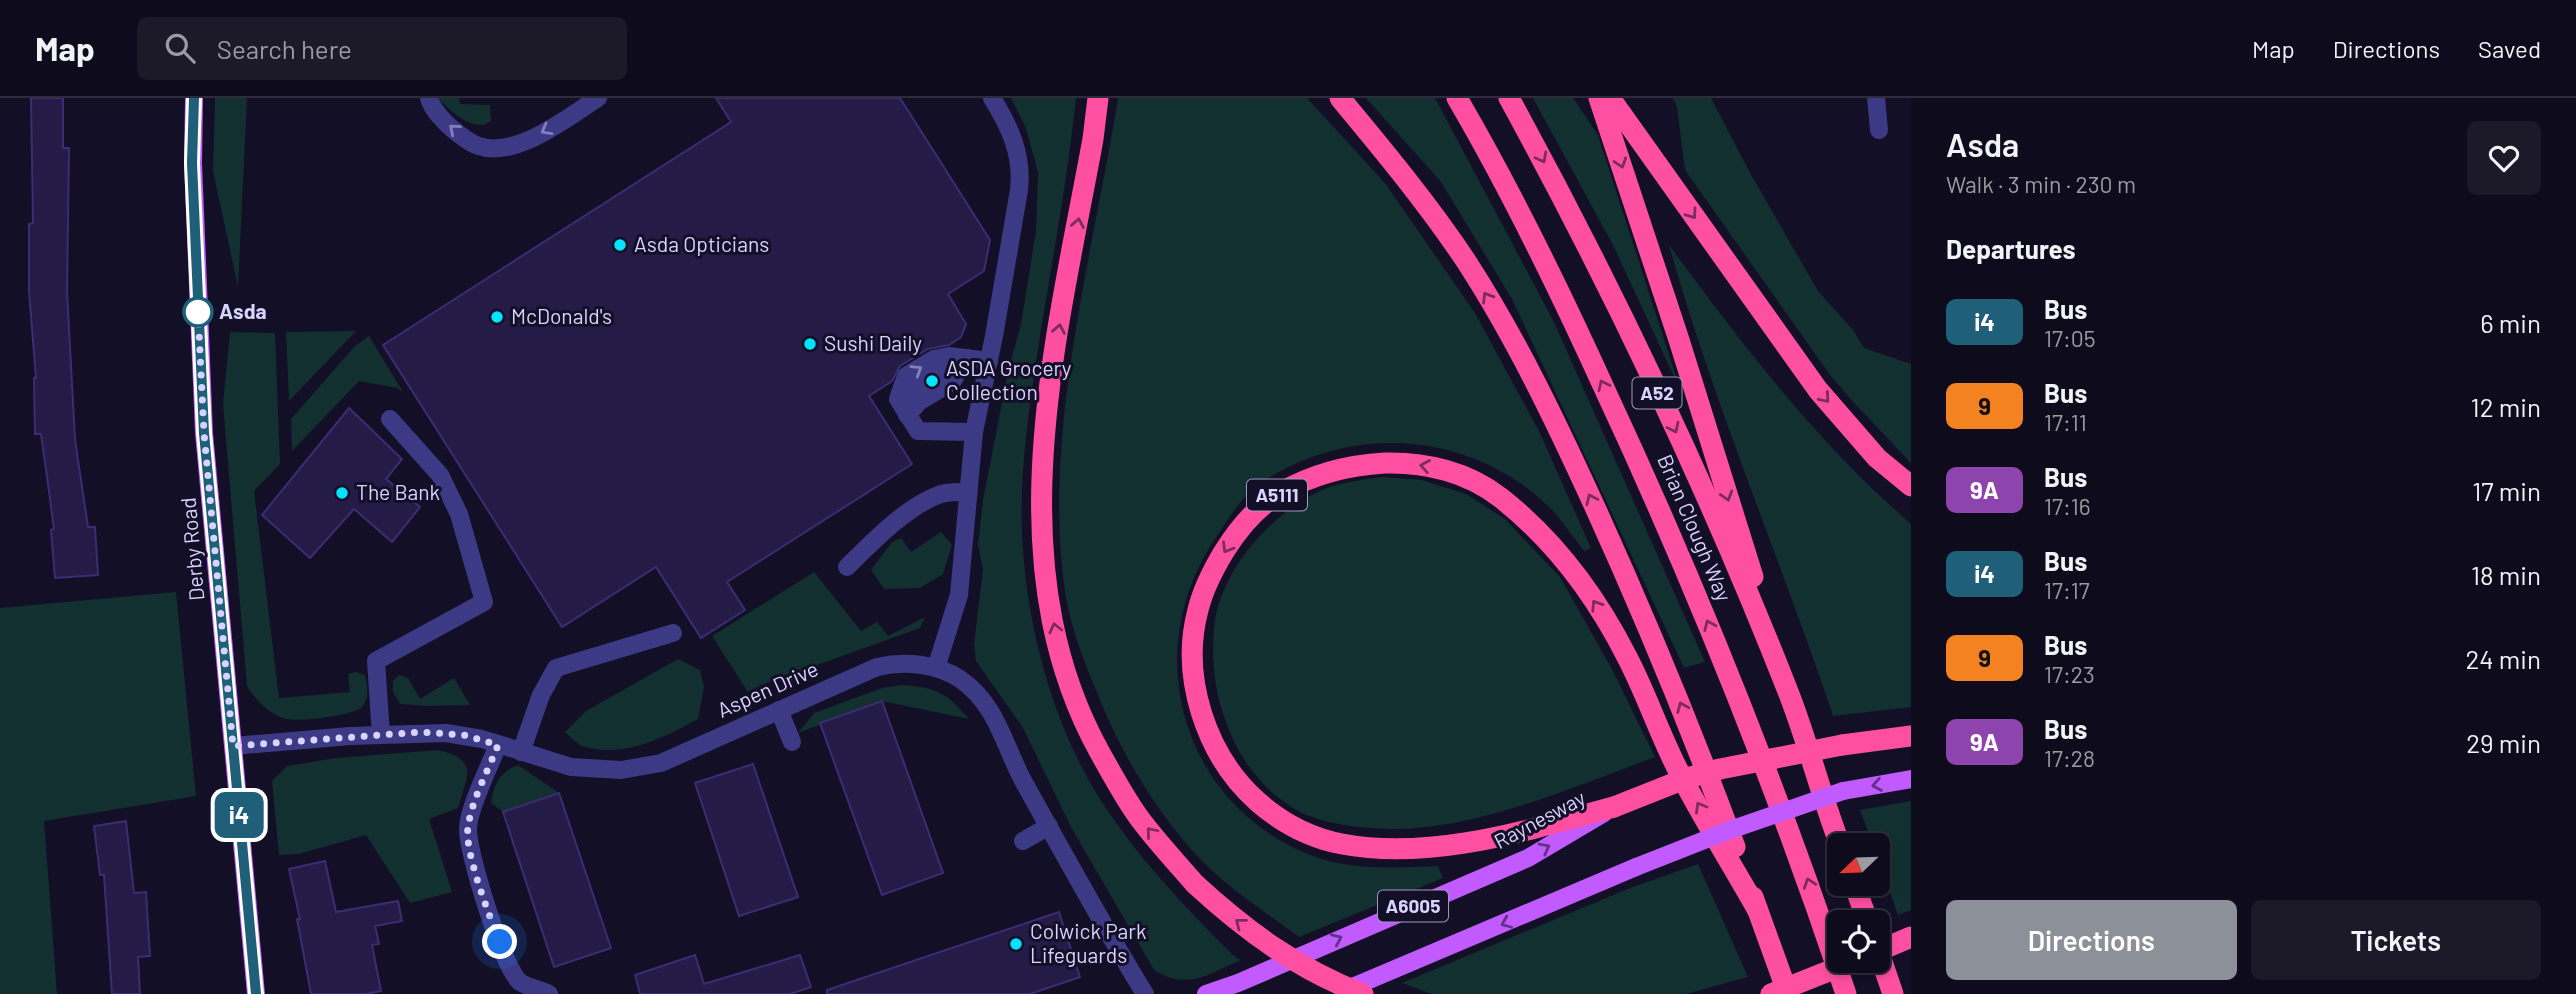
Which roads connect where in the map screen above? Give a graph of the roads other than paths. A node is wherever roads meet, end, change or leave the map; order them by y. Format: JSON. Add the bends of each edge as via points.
{"nodes":[{"id":1,"x":194,"y":98,"type":"edge"},
{"id":2,"x":429,"y":98,"type":"edge"},
{"id":3,"x":598,"y":98,"type":"edge"},
{"id":4,"x":992,"y":98,"type":"edge"},
{"id":5,"x":1098,"y":98,"type":"edge"},
{"id":6,"x":1340,"y":98,"type":"edge"},
{"id":7,"x":1457,"y":98,"type":"edge"},
{"id":8,"x":1509,"y":98,"type":"edge"},
{"id":9,"x":1599,"y":98,"type":"edge"},
{"id":10,"x":1610,"y":98,"type":"edge"},
{"id":11,"x":1876,"y":98,"type":"edge"},
{"id":12,"x":1879,"y":130,"type":"dead end"},
{"id":13,"x":967,"y":358,"type":"junction"},
{"id":14,"x":989,"y":362,"type":"junction"},
{"id":15,"x":907,"y":415,"type":"junction"},
{"id":16,"x":390,"y":419,"type":"dead end"},
{"id":17,"x":974,"y":432,"type":"junction"},
{"id":18,"x":1911,"y":486,"type":"edge"},
{"id":19,"x":968,"y":492,"type":"junction"},
{"id":20,"x":847,"y":567,"type":"dead end"},
{"id":21,"x":673,"y":633,"type":"dead end"},
{"id":22,"x":936,"y":668,"type":"junction"},
{"id":23,"x":1790,"y":696,"type":"junction"},
{"id":24,"x":779,"y":710,"type":"junction"},
{"id":25,"x":381,"y":735,"type":"junction"},
{"id":26,"x":1911,"y":736,"type":"edge"},
{"id":27,"x":792,"y":742,"type":"dead end"},
{"id":28,"x":498,"y":745,"type":"junction"},
{"id":29,"x":233,"y":746,"type":"junction"},
{"id":30,"x":520,"y":752,"type":"junction"},
{"id":31,"x":1911,"y":779,"type":"edge"},
{"id":32,"x":1614,"y":807,"type":"junction"},
{"id":33,"x":1049,"y":826,"type":"junction"},
{"id":34,"x":1836,"y":833,"type":"edge"},
{"id":35,"x":1023,"y":841,"type":"dead end"},
{"id":36,"x":1757,"y":909,"type":"junction"},
{"id":37,"x":1911,"y":937,"type":"edge"},
{"id":38,"x":1890,"y":945,"type":"edge"},
{"id":39,"x":1827,"y":972,"type":"edge"},
{"id":40,"x":1886,"y":973,"type":"edge"},
{"id":41,"x":256,"y":994,"type":"edge"},
{"id":42,"x":549,"y":994,"type":"edge"},
{"id":43,"x":1145,"y":994,"type":"edge"},
{"id":44,"x":1206,"y":994,"type":"edge"},
{"id":45,"x":1337,"y":994,"type":"edge"},
{"id":46,"x":1363,"y":994,"type":"edge"},
{"id":47,"x":1771,"y":994,"type":"edge"},
{"id":48,"x":1788,"y":994,"type":"edge"},
{"id":49,"x":1846,"y":994,"type":"edge"},
{"id":50,"x":1893,"y":994,"type":"edge"}],
"edges":[{"from":1,"to":29,"type":"main road","name":"Derby Road","via":[[192,163],[204,433]]},
{"from":3,"to":2,"type":"street","one_way":true,"via":[[519,145],[490,148],[478,146],[452,129]]},
{"from":4,"to":14,"type":"street","via":[[1013,136],[1021,173]]},
{"from":46,"to":5,"type":"highway","one_way":true,"bridge":true,"via":[[1306,968],[1238,922],[1195,884],[1139,818],[1098,750],[1069,682],[1049,601],[1043,541],[1043,453],[1047,400]]},
{"from":36,"to":6,"type":"highway","one_way":true,"via":[[1659,649],[1555,421],[1465,260]]},
{"from":49,"to":7,"type":"highway","name":"Brian Clough Way","number":"A52","one_way":true,"via":[[1795,843],[1723,657],[1642,469],[1552,276]]},
{"from":8,"to":23,"type":"highway","name":"Brian Clough Way","number":"A52","one_way":true,"via":[[1694,470]]},
{"from":9,"to":23,"type":"highway","one_way":true},
{"from":10,"to":18,"type":"highway","one_way":true,"via":[[1818,390],[1877,458]]},
{"from":11,"to":12,"type":"street"},
{"from":13,"to":14,"type":"street"},
{"from":13,"to":15,"type":"street","via":[[953,382],[920,401]]},
{"from":15,"to":13,"type":"street","one_way":true,"via":[[898,398],[906,376],[934,359]]},
{"from":14,"to":17,"type":"street"},
{"from":15,"to":17,"type":"street","via":[[918,431]]},
{"from":16,"to":25,"type":"street","via":[[440,475],[459,514],[484,602],[376,661]]},
{"from":17,"to":19,"type":"street"},
{"from":19,"to":20,"type":"street","via":[[952,491],[929,500],[882,532]]},
{"from":19,"to":22,"type":"street","via":[[959,595]]},
{"from":21,"to":30,"type":"street","via":[[556,668]]},
{"from":22,"to":24,"type":"street","name":"Aspen Drive","via":[[909,664],[877,667]]},
{"from":22,"to":33,"type":"street","name":"Aspen Drive","via":[[960,679],[992,712],[1024,785]]},
{"from":23,"to":34,"type":"highway","name":"Brian Clough Way","number":"A52"},
{"from":24,"to":27,"type":"street"},
{"from":24,"to":30,"type":"street","name":"Aspen Drive","via":[[650,766],[589,770]]},
{"from":25,"to":28,"type":"street","name":"Aspen Drive","via":[[446,733]]},
{"from":25,"to":29,"type":"street","name":"Aspen Drive"},
{"from":26,"to":32,"type":"highway","name":"Raynesway","number":"A5111","bridge":true,"via":[[1733,765]]},
{"from":28,"to":30,"type":"street","name":"Aspen Drive"},
{"from":28,"to":42,"type":"street","via":[[467,828],[471,853],[489,918],[510,966],[520,981]]},
{"from":29,"to":41,"type":"main road","name":"Derby Road"},
{"from":31,"to":45,"type":"main road","number":"A6005","one_way":true,"bridge":true,"via":[[1843,792],[1730,830]]},
{"from":36,"to":32,"type":"highway","number":"A5111","one_way":true,"via":[[1678,770],[1627,656],[1596,603],[1535,527],[1499,496],[1450,471],[1369,464],[1343,468],[1279,493],[1234,535],[1198,608],[1194,678],[1199,707],[1224,764],[1241,787],[1281,820],[1343,844],[1425,847],[1535,829]]},
{"from":44,"to":32,"type":"main road","name":"Raynesway","number":"A6005","one_way":true,"via":[[1528,858]]},
{"from":33,"to":35,"type":"street"},
{"from":33,"to":43,"type":"street","name":"Aspen Drive"},
{"from":36,"to":48,"type":"highway"},
{"from":37,"to":38,"type":"highway","bridge":true},
{"from":39,"to":47,"type":"highway","bridge":true},
{"from":40,"to":50,"type":"highway"}]}
